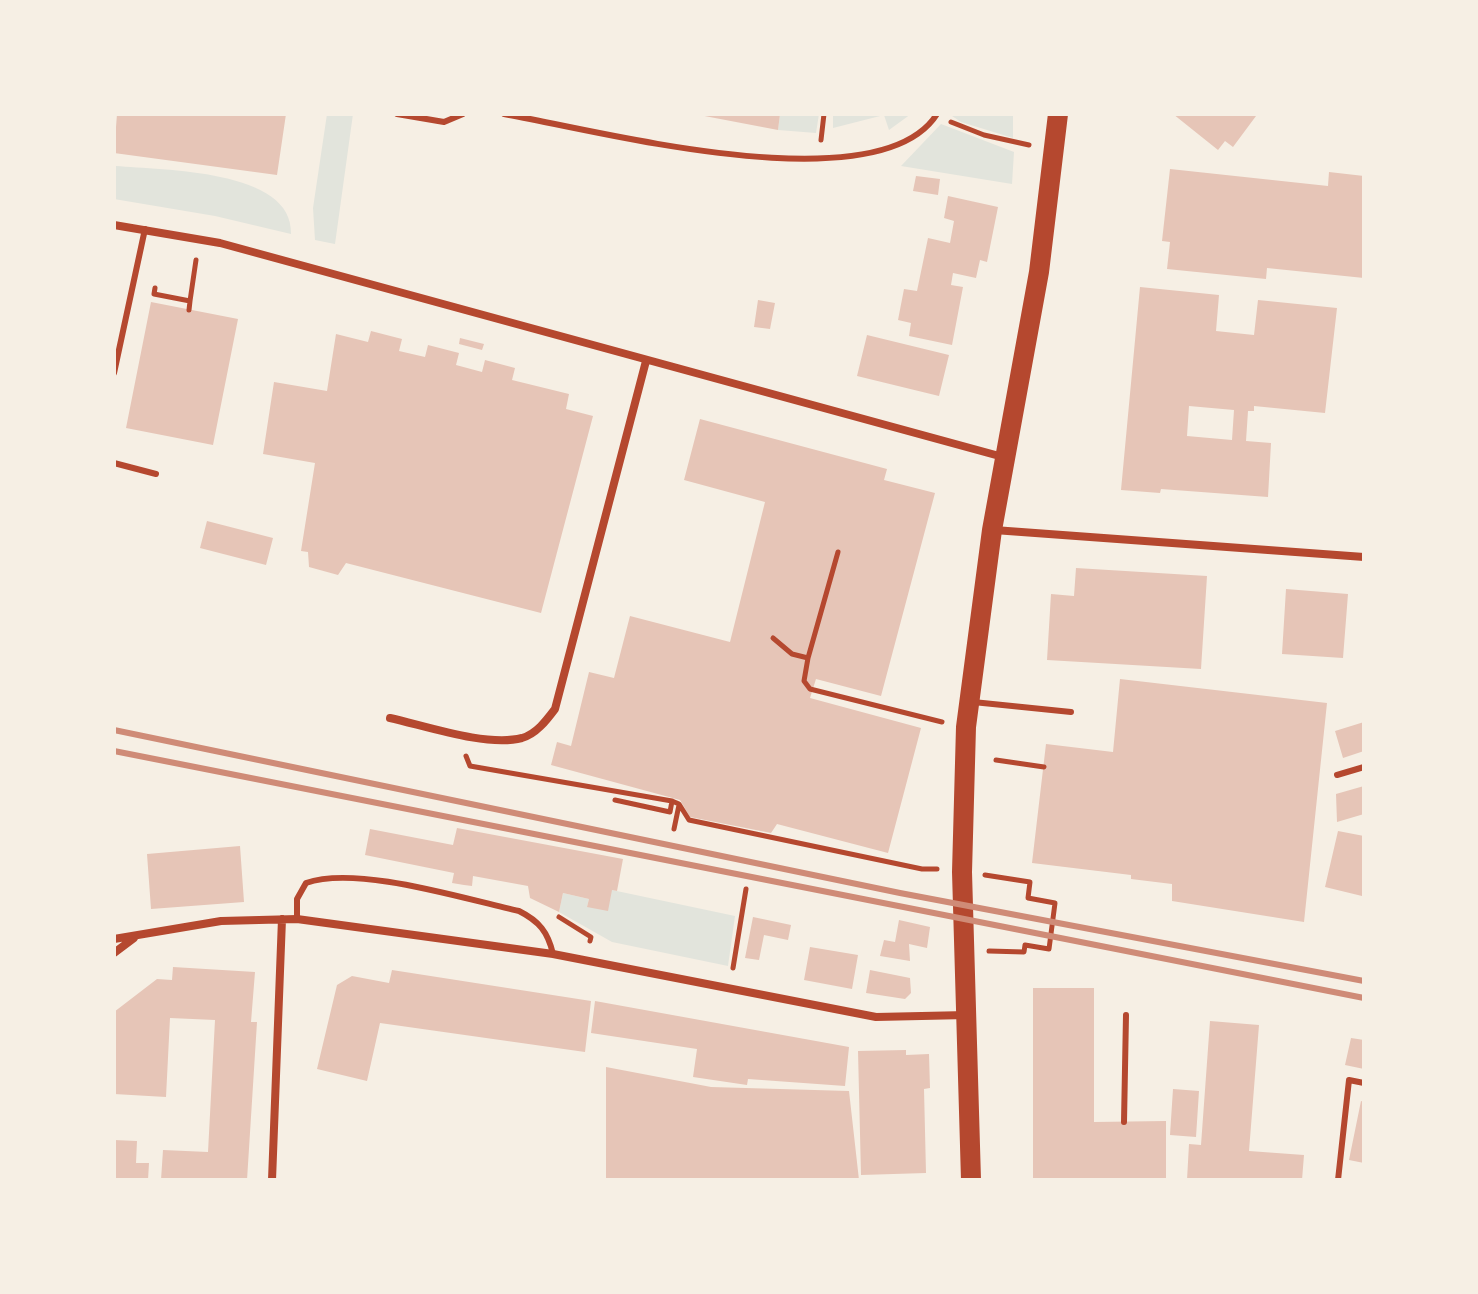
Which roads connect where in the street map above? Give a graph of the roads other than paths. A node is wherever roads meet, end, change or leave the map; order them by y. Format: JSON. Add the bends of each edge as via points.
{"nodes":[{"id":1,"x":397,"y":114,"type":"edge"},
{"id":2,"x":463,"y":114,"type":"edge"},
{"id":3,"x":504,"y":114,"type":"edge"},
{"id":4,"x":938,"y":114,"type":"edge"},
{"id":5,"x":1058,"y":114,"type":"edge"},
{"id":6,"x":114,"y":225,"type":"edge"},
{"id":7,"x":145,"y":229,"type":"junction"},
{"id":8,"x":646,"y":361,"type":"junction"},
{"id":9,"x":114,"y":373,"type":"edge"},
{"id":10,"x":1005,"y":458,"type":"junction"},
{"id":11,"x":114,"y":463,"type":"edge"},
{"id":12,"x":156,"y":474,"type":"dead end"},
{"id":13,"x":992,"y":530,"type":"junction"},
{"id":14,"x":1364,"y":557,"type":"edge"},
{"id":15,"x":969,"y":702,"type":"junction"},
{"id":16,"x":1071,"y":712,"type":"dead end"},
{"id":17,"x":390,"y":718,"type":"dead end"},
{"id":18,"x":1364,"y":767,"type":"edge"},
{"id":19,"x":1337,"y":775,"type":"dead end"},
{"id":20,"x":282,"y":919,"type":"junction"},
{"id":21,"x":297,"y":919,"type":"junction"},
{"id":22,"x":134,"y":937,"type":"junction"},
{"id":23,"x":114,"y":939,"type":"edge"},
{"id":24,"x":114,"y":953,"type":"edge"},
{"id":25,"x":553,"y":954,"type":"junction"},
{"id":26,"x":968,"y":1015,"type":"junction"},
{"id":27,"x":1126,"y":1015,"type":"dead end"},
{"id":28,"x":1364,"y":1083,"type":"edge"},
{"id":29,"x":1124,"y":1122,"type":"dead end"},
{"id":30,"x":272,"y":1180,"type":"edge"},
{"id":31,"x":971,"y":1180,"type":"edge"},
{"id":32,"x":1338,"y":1180,"type":"edge"}],
"edges":[{"from":1,"to":2,"type":"lane","via":[[444,122]]},
{"from":3,"to":4,"type":"lane","via":[[702,150],[820,161],[882,152],[911,141]]},
{"from":5,"to":10,"type":"main road","via":[[1039,272]]},
{"from":6,"to":7,"type":"street"},
{"from":7,"to":8,"type":"street","via":[[220,243]]},
{"from":7,"to":9,"type":"lane"},
{"from":8,"to":10,"type":"street"},
{"from":8,"to":17,"type":"street","via":[[555,709],[524,737],[501,740]]},
{"from":10,"to":13,"type":"main road"},
{"from":11,"to":12,"type":"lane"},
{"from":13,"to":14,"type":"street"},
{"from":13,"to":15,"type":"main road"},
{"from":15,"to":16,"type":"lane"},
{"from":15,"to":26,"type":"main road","via":[[962,903]]},
{"from":18,"to":19,"type":"lane"},
{"from":20,"to":21,"type":"street"},
{"from":20,"to":22,"type":"street","via":[[221,921]]},
{"from":20,"to":30,"type":"street"},
{"from":21,"to":25,"type":"street"},
{"from":21,"to":25,"type":"lane","via":[[297,899],[306,883],[356,877],[519,911],[537,920]]},
{"from":22,"to":23,"type":"street"},
{"from":22,"to":24,"type":"street"},
{"from":25,"to":26,"type":"street","via":[[876,1017]]},
{"from":26,"to":31,"type":"main road"},
{"from":27,"to":29,"type":"lane"},
{"from":28,"to":32,"type":"lane","via":[[1349,1080]]}]}
